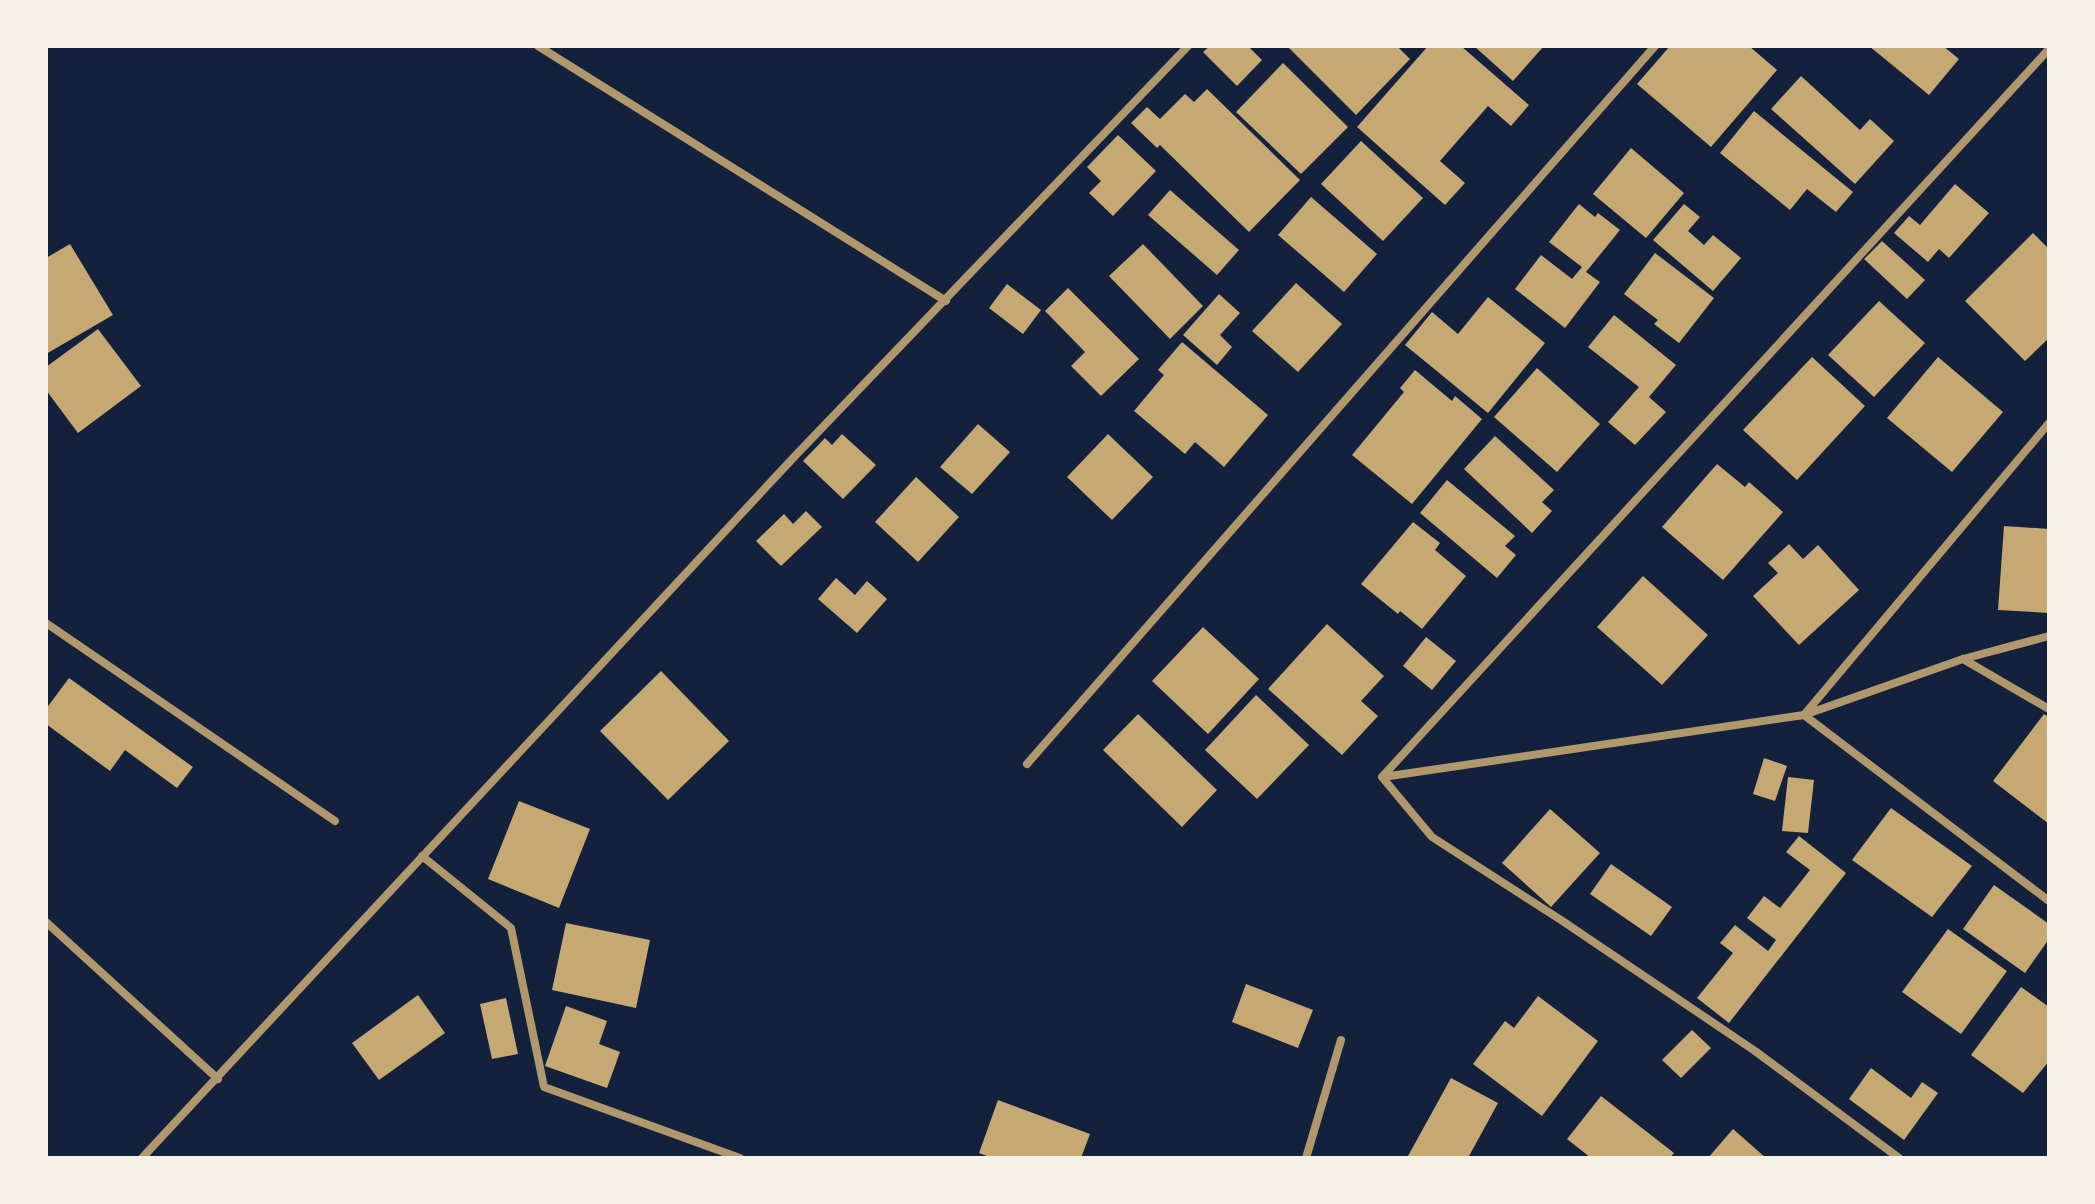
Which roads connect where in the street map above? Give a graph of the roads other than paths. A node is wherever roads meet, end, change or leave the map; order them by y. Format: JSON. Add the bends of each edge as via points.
{"nodes":[{"id":1,"x":538,"y":46,"type":"edge"},
{"id":2,"x":1188,"y":46,"type":"edge"},
{"id":3,"x":1655,"y":46,"type":"edge"},
{"id":4,"x":2049,"y":49,"type":"edge"},
{"id":5,"x":946,"y":301,"type":"junction"},
{"id":6,"x":2049,"y":423,"type":"edge"},
{"id":7,"x":46,"y":623,"type":"edge"},
{"id":8,"x":2049,"y":636,"type":"edge"},
{"id":9,"x":1963,"y":659,"type":"junction"},
{"id":10,"x":2049,"y":709,"type":"edge"},
{"id":11,"x":1804,"y":715,"type":"junction"},
{"id":12,"x":1027,"y":764,"type":"dead end"},
{"id":13,"x":1382,"y":777,"type":"junction"},
{"id":14,"x":335,"y":821,"type":"dead end"},
{"id":15,"x":422,"y":856,"type":"junction"},
{"id":16,"x":2049,"y":901,"type":"edge"},
{"id":17,"x":46,"y":922,"type":"edge"},
{"id":18,"x":1341,"y":1040,"type":"dead end"},
{"id":19,"x":218,"y":1079,"type":"junction"},
{"id":20,"x":717,"y":1154,"type":"edge"},
{"id":21,"x":142,"y":1158,"type":"edge"},
{"id":22,"x":740,"y":1158,"type":"edge"},
{"id":23,"x":1306,"y":1158,"type":"edge"},
{"id":24,"x":1899,"y":1158,"type":"edge"}],
"edges":[{"from":1,"to":5,"type":"street"},
{"from":2,"to":5,"type":"street"},
{"from":3,"to":12,"type":"street"},
{"from":4,"to":13,"type":"street"},
{"from":5,"to":15,"type":"street"},
{"from":6,"to":11,"type":"street"},
{"from":7,"to":14,"type":"street"},
{"from":8,"to":9,"type":"street"},
{"from":9,"to":10,"type":"street"},
{"from":9,"to":11,"type":"street"},
{"from":11,"to":13,"type":"street"},
{"from":11,"to":16,"type":"street"},
{"from":13,"to":24,"type":"street","via":[[1432,837],[1742,1042]]},
{"from":15,"to":19,"type":"street"},
{"from":15,"to":20,"type":"street","via":[[511,928],[544,1087]]},
{"from":17,"to":19,"type":"street"},
{"from":18,"to":23,"type":"street"},
{"from":19,"to":21,"type":"street"},
{"from":20,"to":22,"type":"street"}]}
